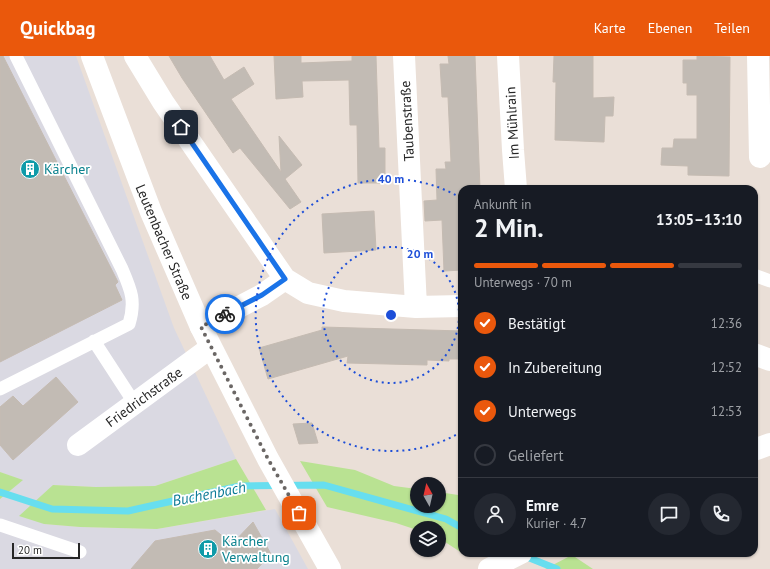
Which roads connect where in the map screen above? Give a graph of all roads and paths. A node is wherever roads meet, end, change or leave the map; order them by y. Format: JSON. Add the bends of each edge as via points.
{"nodes":[{"id":1,"x":16,"y":56,"type":"edge"},
{"id":2,"x":92,"y":56,"type":"edge"},
{"id":3,"x":135,"y":56,"type":"edge"},
{"id":4,"x":404,"y":56,"type":"edge"},
{"id":5,"x":508,"y":56,"type":"edge"},
{"id":6,"x":758,"y":56,"type":"edge"},
{"id":7,"x":760,"y":157,"type":"dead end"},
{"id":8,"x":516,"y":185,"type":"edge"},
{"id":9,"x":758,"y":276,"type":"edge"},
{"id":10,"x":285,"y":279,"type":"junction"},
{"id":11,"x":770,"y":281,"type":"edge"},
{"id":12,"x":416,"y":306,"type":"junction"},
{"id":13,"x":458,"y":306,"type":"edge"},
{"id":14,"x":201,"y":327,"type":"junction"},
{"id":15,"x":94,"y":341,"type":"junction"},
{"id":16,"x":210,"y":348,"type":"junction"},
{"id":17,"x":758,"y":356,"type":"edge"},
{"id":18,"x":770,"y":360,"type":"edge"},
{"id":19,"x":0,"y":390,"type":"edge"},
{"id":20,"x":135,"y":404,"type":"junction"},
{"id":21,"x":770,"y":444,"type":"edge"},
{"id":22,"x":78,"y":445,"type":"dead end"},
{"id":23,"x":758,"y":448,"type":"edge"},
{"id":24,"x":0,"y":524,"type":"edge"},
{"id":25,"x":80,"y":552,"type":"dead end"},
{"id":26,"x":330,"y":569,"type":"edge"}],
"edges":[{"from":1,"to":15,"type":"lane","via":[[132,292],[133,312],[129,324]]},
{"from":2,"to":14,"type":"street","name":"Leutenbacher Straße","via":[[151,212]]},
{"from":3,"to":10,"type":"street"},
{"from":4,"to":12,"type":"street","name":"Taubenstraße"},
{"from":5,"to":8,"type":"street","name":"Im Mühlrain"},
{"from":6,"to":7,"type":"street"},
{"from":9,"to":11,"type":"lane"},
{"from":10,"to":12,"type":"street","via":[[308,293],[344,301]]},
{"from":10,"to":14,"type":"street","via":[[262,295]]},
{"from":12,"to":13,"type":"street"},
{"from":14,"to":16,"type":"street","name":"Leutenbacher Straße"},
{"from":15,"to":19,"type":"lane"},
{"from":15,"to":20,"type":"lane"},
{"from":16,"to":20,"type":"street","name":"Friedrichstraße"},
{"from":16,"to":26,"type":"street","name":"Leutenbacher Straße"},
{"from":17,"to":18,"type":"street"},
{"from":20,"to":22,"type":"street","name":"Friedrichstraße"},
{"from":21,"to":23,"type":"street"},
{"from":24,"to":25,"type":"lane"}]}
